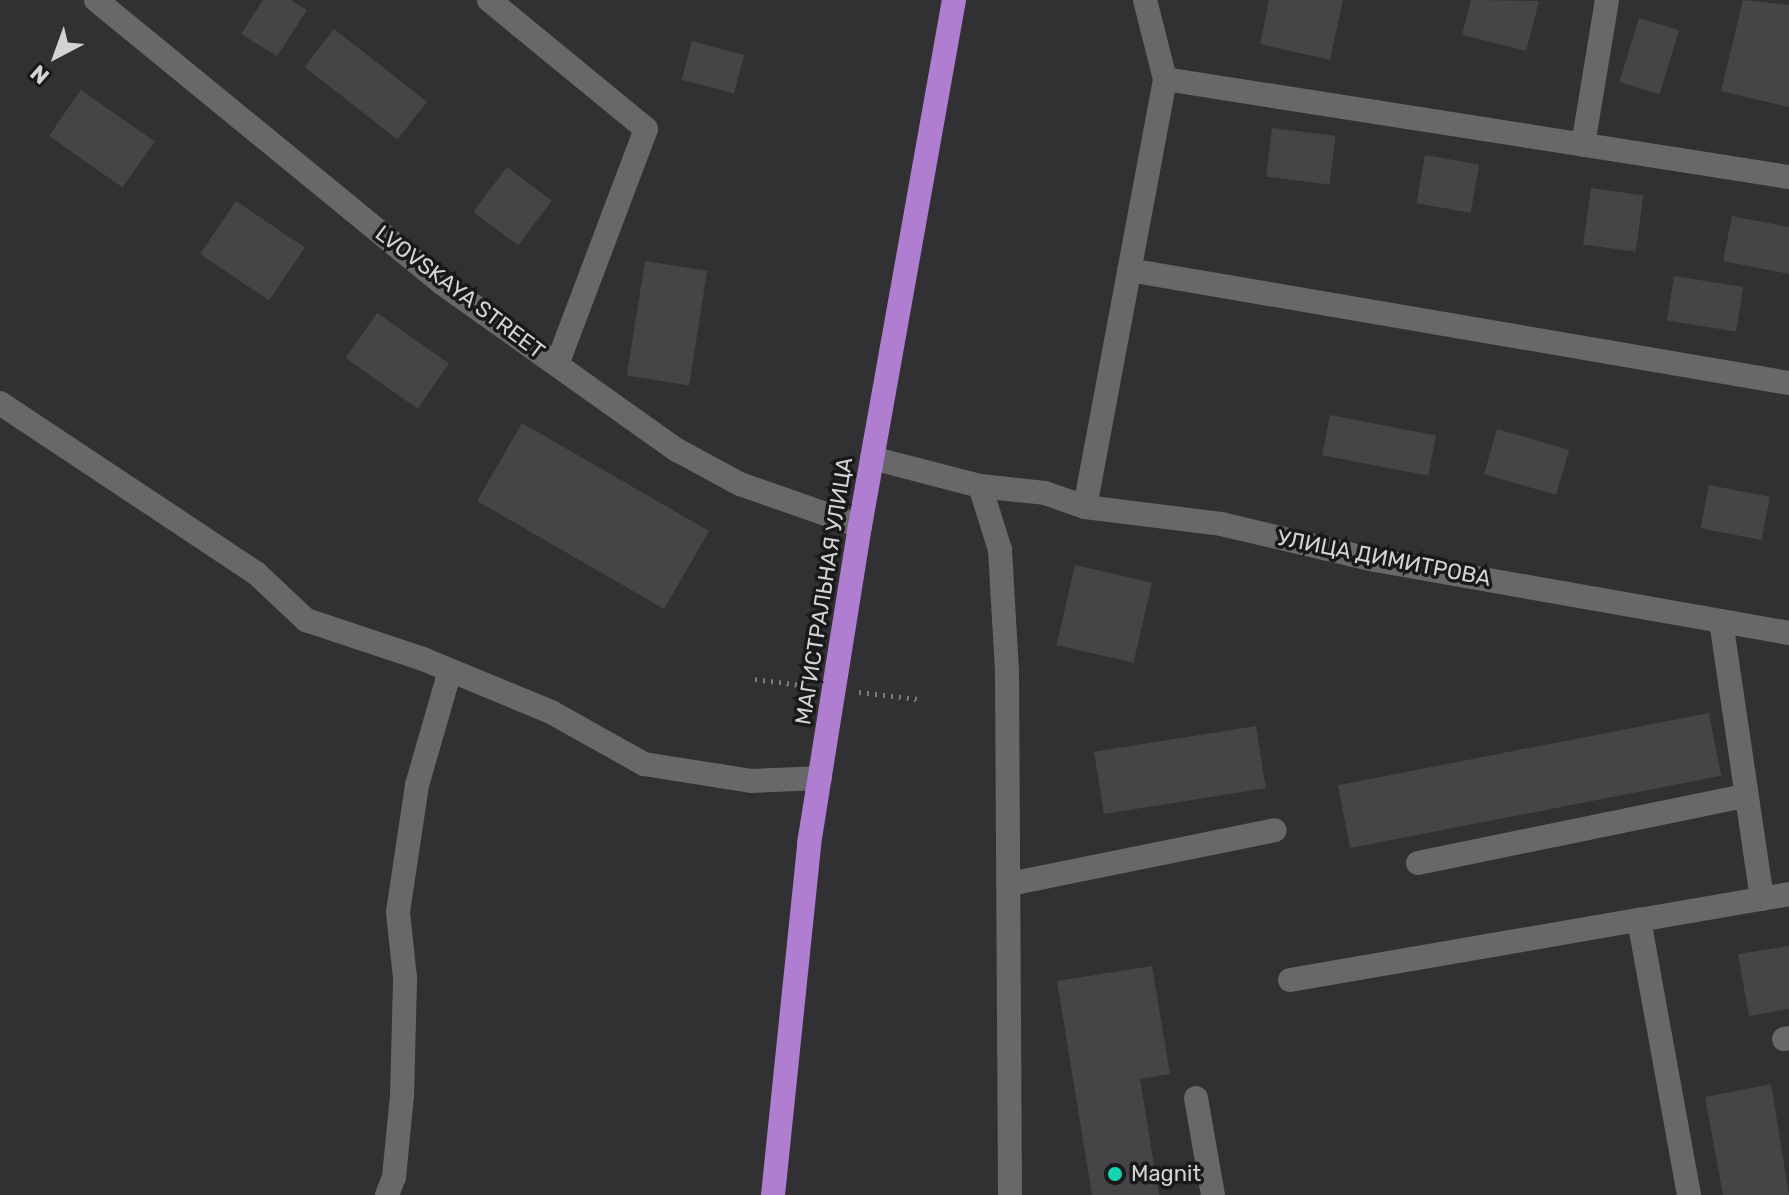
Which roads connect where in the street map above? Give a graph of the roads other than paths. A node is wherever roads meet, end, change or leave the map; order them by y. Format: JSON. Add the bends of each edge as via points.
{"nodes":[{"id":1,"x":96,"y":0,"type":"edge"},
{"id":2,"x":489,"y":0,"type":"edge"},
{"id":3,"x":954,"y":0,"type":"edge"},
{"id":4,"x":1145,"y":0,"type":"edge"},
{"id":5,"x":1607,"y":0,"type":"edge"},
{"id":6,"x":1165,"y":79,"type":"junction"},
{"id":7,"x":1583,"y":145,"type":"junction"},
{"id":8,"x":1789,"y":177,"type":"edge"},
{"id":9,"x":1129,"y":270,"type":"junction"},
{"id":10,"x":557,"y":365,"type":"junction"},
{"id":11,"x":1789,"y":383,"type":"edge"},
{"id":12,"x":0,"y":403,"type":"edge"},
{"id":13,"x":872,"y":458,"type":"junction"},
{"id":14,"x":980,"y":486,"type":"junction"},
{"id":15,"x":1085,"y":507,"type":"junction"},
{"id":16,"x":860,"y":526,"type":"junction"},
{"id":17,"x":1721,"y":621,"type":"junction"},
{"id":18,"x":1789,"y":633,"type":"edge"},
{"id":19,"x":450,"y":671,"type":"junction"},
{"id":20,"x":820,"y":778,"type":"junction"},
{"id":21,"x":1744,"y":796,"type":"junction"},
{"id":22,"x":1275,"y":830,"type":"dead end"},
{"id":23,"x":1418,"y":863,"type":"dead end"},
{"id":24,"x":1010,"y":884,"type":"junction"},
{"id":25,"x":1789,"y":894,"type":"edge"},
{"id":26,"x":1762,"y":899,"type":"junction"},
{"id":27,"x":1639,"y":920,"type":"junction"},
{"id":28,"x":1290,"y":980,"type":"dead end"},
{"id":29,"x":1196,"y":1098,"type":"dead end"},
{"id":30,"x":387,"y":1195,"type":"edge"},
{"id":31,"x":773,"y":1195,"type":"edge"},
{"id":32,"x":1010,"y":1195,"type":"edge"},
{"id":33,"x":1213,"y":1195,"type":"edge"},
{"id":34,"x":1689,"y":1195,"type":"edge"}],
"edges":[{"from":1,"to":10,"type":"street","name":"LVOVSKAYA STREET","via":[[443,284]]},
{"from":2,"to":10,"type":"street","via":[[646,129]]},
{"from":3,"to":13,"type":"highway","name":"МАГИСТРАЛЬНАЯ УЛИЦА"},
{"from":4,"to":6,"type":"street"},
{"from":5,"to":7,"type":"street"},
{"from":6,"to":7,"type":"street"},
{"from":6,"to":9,"type":"street"},
{"from":7,"to":8,"type":"street"},
{"from":9,"to":11,"type":"street"},
{"from":9,"to":15,"type":"street"},
{"from":10,"to":16,"type":"street","name":"LVOVSKAYA STREET","via":[[677,450],[728,477]]},
{"from":12,"to":19,"type":"street","via":[[256,573],[306,620]]},
{"from":13,"to":14,"type":"street","name":"УЛИЦА ДИМИТРОВА"},
{"from":13,"to":16,"type":"highway","name":"МАГИСТРАЛЬНАЯ УЛИЦА"},
{"from":14,"to":15,"type":"street","name":"УЛИЦА ДИМИТРОВА","via":[[1045,493]]},
{"from":14,"to":24,"type":"street","via":[[1000,550]]},
{"from":15,"to":17,"type":"street","name":"УЛИЦА ДИМИТРОВА","via":[[1221,524],[1375,560]]},
{"from":16,"to":20,"type":"highway","name":"МАГИСТРАЛЬНАЯ УЛИЦА"},
{"from":17,"to":18,"type":"street","name":"УЛИЦА ДИМИТРОВА"},
{"from":17,"to":21,"type":"street"},
{"from":19,"to":20,"type":"street","via":[[551,712],[644,764],[751,781]]},
{"from":19,"to":30,"type":"street","via":[[417,785],[398,912],[405,978],[402,1096],[394,1177]]},
{"from":20,"to":31,"type":"highway","name":"МАГИСТРАЛЬНАЯ УЛИЦА"},
{"from":21,"to":23,"type":"street"},
{"from":21,"to":26,"type":"street"},
{"from":22,"to":24,"type":"street"},
{"from":24,"to":32,"type":"street"},
{"from":25,"to":26,"type":"street"},
{"from":26,"to":27,"type":"street"},
{"from":27,"to":28,"type":"street"},
{"from":27,"to":34,"type":"street"},
{"from":29,"to":33,"type":"street"}]}
